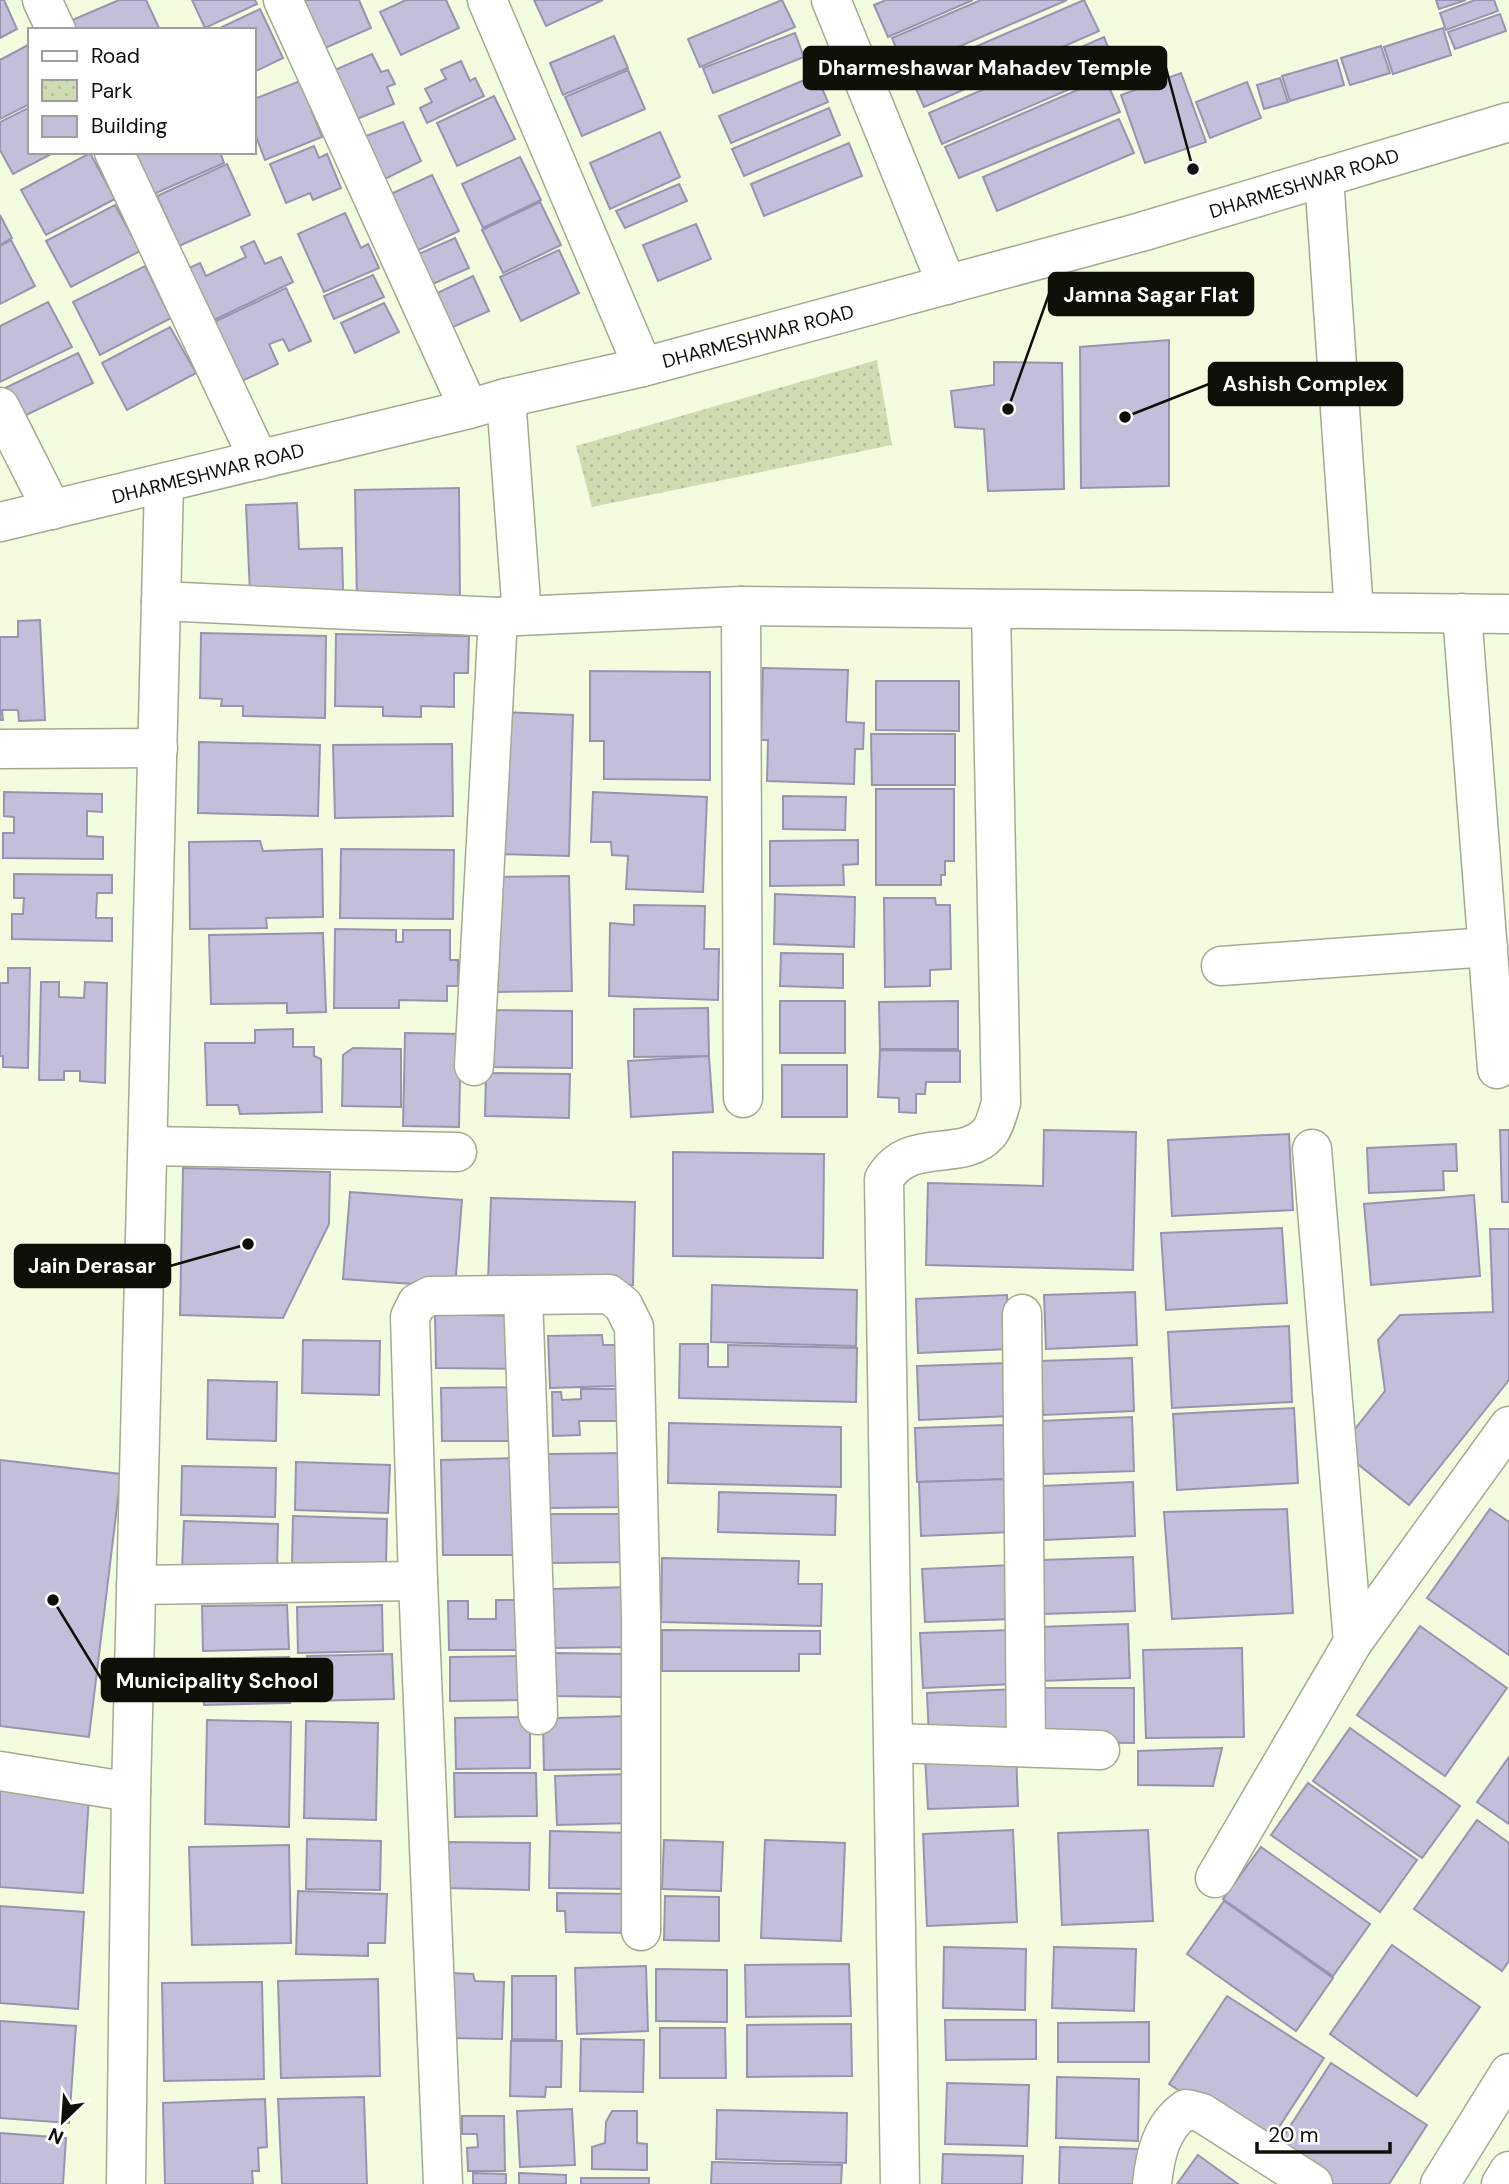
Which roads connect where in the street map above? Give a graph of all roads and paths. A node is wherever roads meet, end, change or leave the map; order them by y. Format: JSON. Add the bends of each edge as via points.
{"nodes":[{"id":1,"x":42,"y":0,"type":"edge"},
{"id":2,"x":283,"y":0,"type":"edge"},
{"id":3,"x":487,"y":0,"type":"edge"},
{"id":4,"x":831,"y":0,"type":"edge"},
{"id":5,"x":55,"y":28,"type":"edge"},
{"id":6,"x":1509,"y":122,"type":"edge"},
{"id":7,"x":115,"y":154,"type":"edge"},
{"id":8,"x":1324,"y":177,"type":"junction"},
{"id":9,"x":947,"y":285,"type":"junction"},
{"id":10,"x":643,"y":367,"type":"junction"},
{"id":11,"x":506,"y":398,"type":"junction"},
{"id":12,"x":0,"y":407,"type":"edge"},
{"id":13,"x":469,"y":409,"type":"junction"},
{"id":14,"x":259,"y":460,"type":"junction"},
{"id":15,"x":164,"y":483,"type":"junction"},
{"id":16,"x":52,"y":510,"type":"junction"},
{"id":17,"x":0,"y":522,"type":"edge"},
{"id":18,"x":162,"y":601,"type":"junction"},
{"id":19,"x":741,"y":606,"type":"junction"},
{"id":20,"x":990,"y":609,"type":"junction"},
{"id":21,"x":1354,"y":612,"type":"junction"},
{"id":22,"x":1462,"y":613,"type":"junction"},
{"id":23,"x":1509,"y":614,"type":"edge"},
{"id":24,"x":510,"y":616,"type":"junction"},
{"id":25,"x":158,"y":748,"type":"junction"},
{"id":26,"x":0,"y":749,"type":"edge"},
{"id":27,"x":1488,"y":947,"type":"junction"},
{"id":28,"x":1221,"y":966,"type":"dead end"},
{"id":29,"x":474,"y":1066,"type":"dead end"},
{"id":30,"x":1497,"y":1069,"type":"dead end"},
{"id":31,"x":743,"y":1098,"type":"dead end"},
{"id":32,"x":148,"y":1146,"type":"junction"},
{"id":33,"x":1312,"y":1149,"type":"dead end"},
{"id":34,"x":457,"y":1152,"type":"dead end"},
{"id":35,"x":523,"y":1295,"type":"junction"},
{"id":36,"x":1022,"y":1314,"type":"dead end"},
{"id":37,"x":1504,"y":1443,"type":"edge"},
{"id":38,"x":418,"y":1581,"type":"junction"},
{"id":39,"x":136,"y":1585,"type":"junction"},
{"id":40,"x":1353,"y":1642,"type":"junction"},
{"id":41,"x":538,"y":1715,"type":"dead end"},
{"id":42,"x":894,"y":1742,"type":"junction"},
{"id":43,"x":1026,"y":1747,"type":"junction"},
{"id":44,"x":1100,"y":1750,"type":"dead end"},
{"id":45,"x":0,"y":1771,"type":"edge"},
{"id":46,"x":131,"y":1791,"type":"junction"},
{"id":47,"x":1215,"y":1878,"type":"dead end"},
{"id":48,"x":641,"y":1931,"type":"dead end"},
{"id":49,"x":1509,"y":2073,"type":"edge"},
{"id":50,"x":1509,"y":2171,"type":"edge"},
{"id":51,"x":126,"y":2184,"type":"edge"},
{"id":52,"x":443,"y":2184,"type":"edge"},
{"id":53,"x":900,"y":2184,"type":"edge"},
{"id":54,"x":1152,"y":2184,"type":"edge"},
{"id":55,"x":1313,"y":2184,"type":"edge"},
{"id":56,"x":1440,"y":2184,"type":"edge"},
{"id":57,"x":1501,"y":2184,"type":"edge"}],
"edges":[{"from":1,"to":5,"type":"street"},
{"from":2,"to":13,"type":"street"},
{"from":3,"to":10,"type":"street"},
{"from":4,"to":9,"type":"street"},
{"from":6,"to":8,"type":"street","name":"DHARMESHWAR ROAD"},
{"from":7,"to":14,"type":"street"},
{"from":8,"to":9,"type":"street","name":"DHARMESHWAR ROAD"},
{"from":8,"to":21,"type":"street"},
{"from":9,"to":10,"type":"street","name":"DHARMESHWAR ROAD"},
{"from":10,"to":11,"type":"street","name":"DHARMESHWAR ROAD"},
{"from":11,"to":13,"type":"street","name":"DHARMESHWAR ROAD"},
{"from":11,"to":24,"type":"street"},
{"from":12,"to":16,"type":"street"},
{"from":13,"to":14,"type":"street","name":"DHARMESHWAR ROAD"},
{"from":14,"to":15,"type":"street","name":"DHARMESHWAR ROAD"},
{"from":15,"to":16,"type":"street","name":"DHARMESHWAR ROAD"},
{"from":15,"to":18,"type":"street"},
{"from":16,"to":17,"type":"street","name":"DHARMESHWAR ROAD"},
{"from":18,"to":24,"type":"street"},
{"from":18,"to":25,"type":"street"},
{"from":19,"to":20,"type":"street"},
{"from":19,"to":24,"type":"street"},
{"from":19,"to":31,"type":"street"},
{"from":20,"to":21,"type":"street"},
{"from":20,"to":42,"type":"street","via":[[1001,1103],[990,1132],[974,1145],[911,1155],[892,1167],[884,1179]]},
{"from":21,"to":22,"type":"street"},
{"from":22,"to":23,"type":"street"},
{"from":22,"to":27,"type":"street"},
{"from":24,"to":29,"type":"street"},
{"from":25,"to":26,"type":"street"},
{"from":25,"to":32,"type":"street"},
{"from":27,"to":28,"type":"street"},
{"from":27,"to":30,"type":"street"},
{"from":32,"to":34,"type":"street"},
{"from":32,"to":39,"type":"street"},
{"from":33,"to":40,"type":"street"},
{"from":35,"to":38,"type":"street","via":[[430,1296],[417,1303],[410,1317]]},
{"from":35,"to":41,"type":"street"},
{"from":35,"to":48,"type":"street","via":[[609,1294],[624,1305],[634,1327],[642,1617]]},
{"from":36,"to":43,"type":"street"},
{"from":37,"to":40,"type":"street"},
{"from":38,"to":39,"type":"street"},
{"from":38,"to":52,"type":"street"},
{"from":39,"to":46,"type":"street"},
{"from":40,"to":47,"type":"street"},
{"from":42,"to":43,"type":"street"},
{"from":42,"to":53,"type":"street"},
{"from":43,"to":44,"type":"street"},
{"from":45,"to":46,"type":"street"},
{"from":46,"to":51,"type":"street"},
{"from":49,"to":56,"type":"street"},
{"from":50,"to":57,"type":"street"},
{"from":54,"to":55,"type":"street","via":[[1166,2128],[1186,2109],[1202,2113]]}]}
